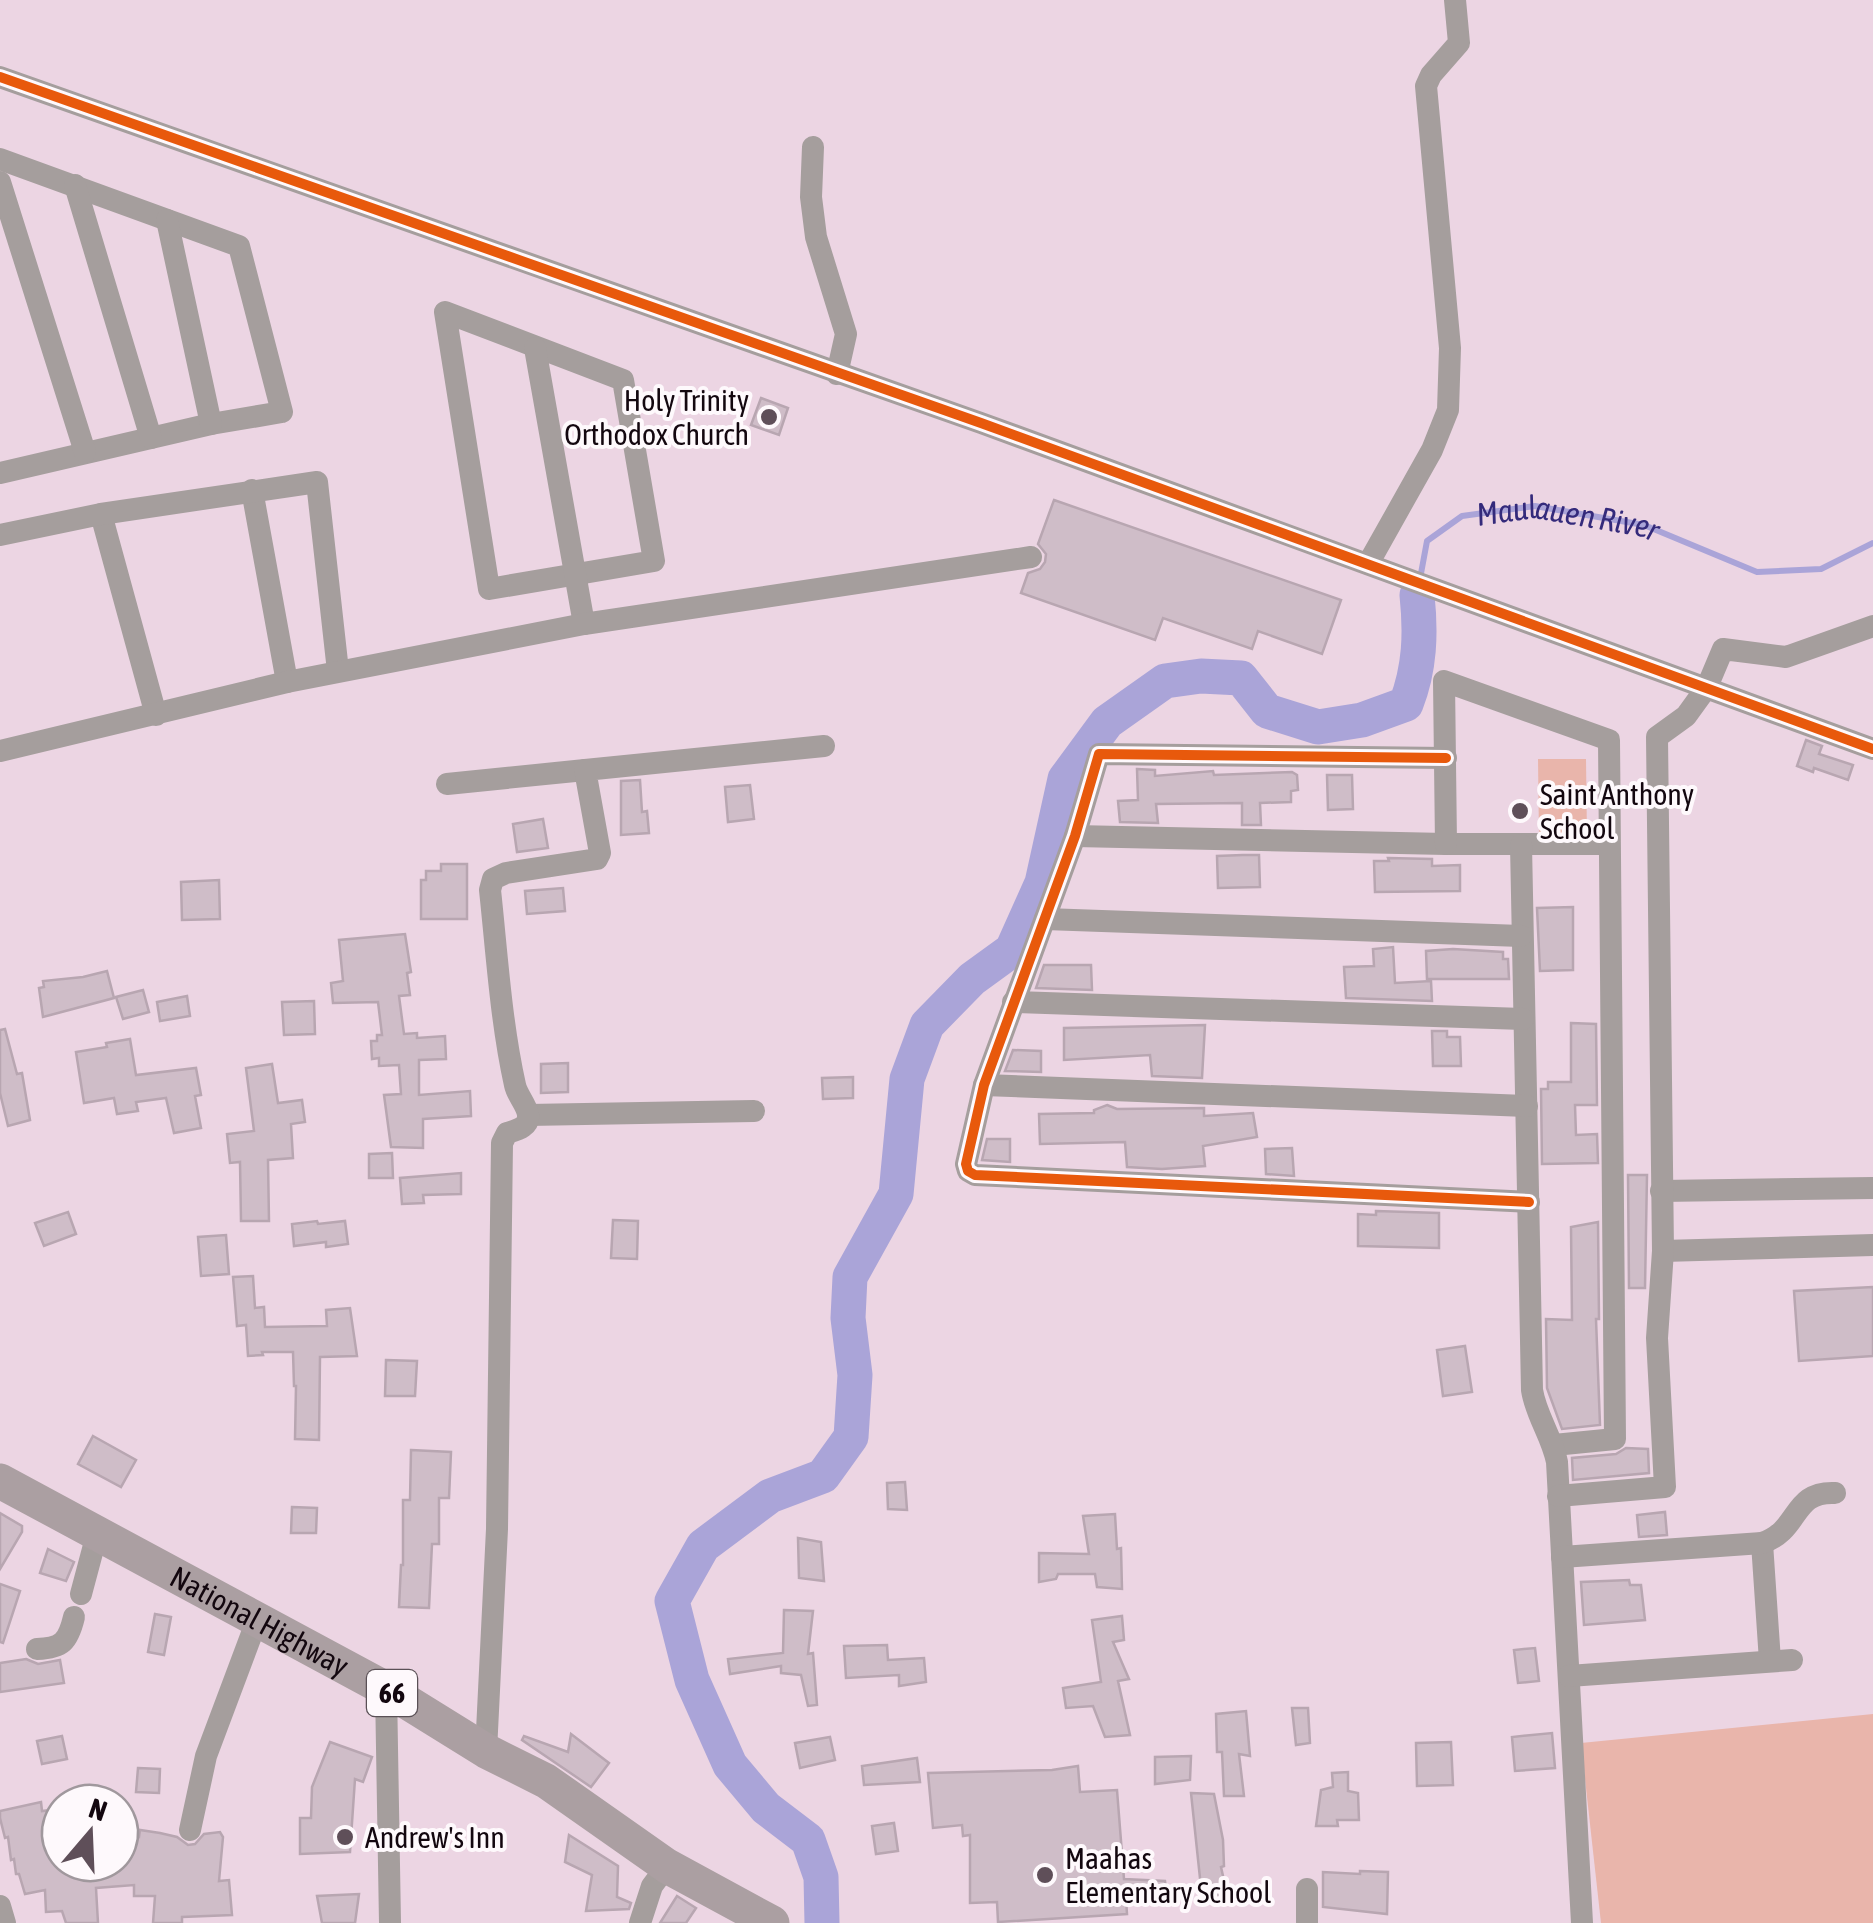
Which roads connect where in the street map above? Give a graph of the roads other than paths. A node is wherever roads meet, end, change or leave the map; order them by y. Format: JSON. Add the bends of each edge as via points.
{"nodes":[{"id":1,"x":1455,"y":0,"type":"edge"},
{"id":2,"x":0,"y":77,"type":"edge"},
{"id":3,"x":813,"y":147,"type":"dead end"},
{"id":4,"x":0,"y":159,"type":"edge"},
{"id":5,"x":0,"y":182,"type":"edge"},
{"id":6,"x":75,"y":185,"type":"junction"},
{"id":7,"x":167,"y":220,"type":"junction"},
{"id":8,"x":535,"y":348,"type":"junction"},
{"id":9,"x":837,"y":374,"type":"junction"},
{"id":10,"x":211,"y":424,"type":"junction"},
{"id":11,"x":151,"y":438,"type":"junction"},
{"id":12,"x":84,"y":452,"type":"junction"},
{"id":13,"x":0,"y":473,"type":"edge"},
{"id":14,"x":252,"y":490,"type":"junction"},
{"id":15,"x":101,"y":514,"type":"junction"},
{"id":16,"x":0,"y":535,"type":"edge"},
{"id":17,"x":1031,"y":557,"type":"dead end"},
{"id":18,"x":1371,"y":565,"type":"junction"},
{"id":19,"x":577,"y":576,"type":"junction"},
{"id":20,"x":584,"y":624,"type":"junction"},
{"id":21,"x":1873,"y":626,"type":"edge"},
{"id":22,"x":338,"y":672,"type":"junction"},
{"id":23,"x":288,"y":682,"type":"junction"},
{"id":24,"x":1707,"y":687,"type":"junction"},
{"id":25,"x":156,"y":714,"type":"junction"},
{"id":26,"x":824,"y":746,"type":"dead end"},
{"id":27,"x":1873,"y":749,"type":"edge"},
{"id":28,"x":0,"y":751,"type":"edge"},
{"id":29,"x":1446,"y":758,"type":"junction"},
{"id":30,"x":585,"y":770,"type":"junction"},
{"id":31,"x":447,"y":784,"type":"dead end"},
{"id":32,"x":1075,"y":836,"type":"junction"},
{"id":33,"x":1446,"y":844,"type":"junction"},
{"id":34,"x":1609,"y":844,"type":"junction"},
{"id":35,"x":1521,"y":845,"type":"junction"},
{"id":36,"x":1044,"y":919,"type":"junction"},
{"id":37,"x":1521,"y":936,"type":"junction"},
{"id":38,"x":1013,"y":1002,"type":"junction"},
{"id":39,"x":1523,"y":1019,"type":"junction"},
{"id":40,"x":984,"y":1085,"type":"junction"},
{"id":41,"x":1527,"y":1106,"type":"junction"},
{"id":42,"x":754,"y":1111,"type":"dead end"},
{"id":43,"x":528,"y":1115,"type":"junction"},
{"id":44,"x":1873,"y":1188,"type":"edge"},
{"id":45,"x":1661,"y":1191,"type":"junction"},
{"id":46,"x":1529,"y":1202,"type":"junction"},
{"id":47,"x":1873,"y":1245,"type":"edge"},
{"id":48,"x":1663,"y":1251,"type":"junction"},
{"id":49,"x":1554,"y":1446,"type":"junction"},
{"id":50,"x":0,"y":1481,"type":"edge"},
{"id":51,"x":1836,"y":1493,"type":"dead end"},
{"id":52,"x":1558,"y":1496,"type":"junction"},
{"id":53,"x":97,"y":1534,"type":"junction"},
{"id":54,"x":1762,"y":1542,"type":"junction"},
{"id":55,"x":1562,"y":1557,"type":"junction"},
{"id":56,"x":81,"y":1594,"type":"dead end"},
{"id":57,"x":74,"y":1617,"type":"dead end"},
{"id":58,"x":257,"y":1620,"type":"junction"},
{"id":59,"x":37,"y":1650,"type":"dead end"},
{"id":60,"x":1568,"y":1676,"type":"junction"},
{"id":61,"x":386,"y":1689,"type":"junction"},
{"id":62,"x":486,"y":1751,"type":"junction"},
{"id":63,"x":190,"y":1830,"type":"dead end"},
{"id":64,"x":667,"y":1866,"type":"junction"},
{"id":65,"x":1308,"y":1889,"type":"dead end"},
{"id":66,"x":0,"y":1906,"type":"edge"},
{"id":67,"x":5,"y":1923,"type":"edge"},
{"id":68,"x":390,"y":1923,"type":"edge"},
{"id":69,"x":640,"y":1923,"type":"edge"},
{"id":70,"x":772,"y":1923,"type":"edge"},
{"id":71,"x":1307,"y":1923,"type":"edge"},
{"id":72,"x":1582,"y":1923,"type":"edge"}],
"edges":[{"from":1,"to":18,"type":"street","via":[[1459,43],[1426,86],[1450,348],[1448,410]]},
{"from":2,"to":9,"type":"street"},
{"from":3,"to":9,"type":"street","via":[[816,237],[846,334]]},
{"from":4,"to":6,"type":"street"},
{"from":5,"to":12,"type":"street"},
{"from":6,"to":7,"type":"street"},
{"from":6,"to":11,"type":"street"},
{"from":7,"to":10,"type":"street"},
{"from":7,"to":10,"type":"street","via":[[239,246],[282,412]]},
{"from":8,"to":19,"type":"street"},
{"from":8,"to":19,"type":"street","via":[[623,380],[654,561]]},
{"from":8,"to":19,"type":"street","via":[[445,312],[488,589]]},
{"from":9,"to":18,"type":"street"},
{"from":10,"to":11,"type":"street"},
{"from":11,"to":12,"type":"street"},
{"from":12,"to":13,"type":"street"},
{"from":14,"to":15,"type":"street"},
{"from":14,"to":22,"type":"street","via":[[317,482]]},
{"from":14,"to":23,"type":"street"},
{"from":15,"to":16,"type":"street"},
{"from":15,"to":25,"type":"street"},
{"from":17,"to":20,"type":"street"},
{"from":18,"to":24,"type":"street"},
{"from":19,"to":20,"type":"street"},
{"from":20,"to":22,"type":"street"},
{"from":21,"to":24,"type":"street","via":[[1786,657],[1723,649]]},
{"from":22,"to":23,"type":"street"},
{"from":23,"to":25,"type":"street"},
{"from":24,"to":27,"type":"street"},
{"from":24,"to":45,"type":"street","via":[[1655,745]]},
{"from":25,"to":28,"type":"street"},
{"from":26,"to":30,"type":"street"},
{"from":29,"to":32,"type":"street","via":[[1099,754]]},
{"from":29,"to":33,"type":"street"},
{"from":29,"to":34,"type":"street","via":[[1444,681],[1608,740]]},
{"from":30,"to":31,"type":"street"},
{"from":30,"to":43,"type":"street","via":[[598,859],[506,873],[493,879],[490,890],[516,1090]]},
{"from":32,"to":33,"type":"street"},
{"from":32,"to":36,"type":"street"},
{"from":33,"to":35,"type":"street"},
{"from":34,"to":35,"type":"street"},
{"from":34,"to":49,"type":"street","via":[[1614,1439]]},
{"from":35,"to":37,"type":"street"},
{"from":36,"to":37,"type":"street"},
{"from":36,"to":38,"type":"street"},
{"from":37,"to":39,"type":"street"},
{"from":38,"to":39,"type":"street"},
{"from":38,"to":40,"type":"street"},
{"from":39,"to":41,"type":"street"},
{"from":40,"to":41,"type":"street"},
{"from":40,"to":46,"type":"street","via":[[966,1164],[974,1175]]},
{"from":41,"to":46,"type":"street"},
{"from":42,"to":43,"type":"street"},
{"from":43,"to":62,"type":"street","via":[[502,1142],[497,1529]]},
{"from":44,"to":45,"type":"street"},
{"from":45,"to":48,"type":"street"},
{"from":46,"to":49,"type":"street","via":[[1532,1390]]},
{"from":47,"to":48,"type":"street"},
{"from":48,"to":52,"type":"street","via":[[1657,1338],[1665,1487]]},
{"from":49,"to":52,"type":"street"},
{"from":50,"to":53,"type":"main road","name":"National Highway","number":"66"},
{"from":51,"to":54,"type":"street","via":[[1819,1492],[1804,1501],[1778,1538]]},
{"from":52,"to":55,"type":"street"},
{"from":53,"to":56,"type":"street"},
{"from":53,"to":58,"type":"main road","name":"National Highway","number":"66"},
{"from":54,"to":55,"type":"street"},
{"from":54,"to":60,"type":"street","via":[[1781,1660]]},
{"from":55,"to":60,"type":"street"},
{"from":57,"to":59,"type":"street","via":[[68,1640]]},
{"from":58,"to":61,"type":"main road","name":"National Highway","number":"66"},
{"from":58,"to":63,"type":"street","via":[[206,1756]]},
{"from":60,"to":72,"type":"street"},
{"from":61,"to":62,"type":"main road","name":"National Highway","number":"66"},
{"from":61,"to":68,"type":"street"},
{"from":62,"to":64,"type":"main road","name":"National Highway","number":"66","via":[[546,1782]]},
{"from":64,"to":69,"type":"street"},
{"from":64,"to":70,"type":"main road","name":"National Highway","number":"66"},
{"from":65,"to":71,"type":"street"},
{"from":66,"to":67,"type":"street"}]}
